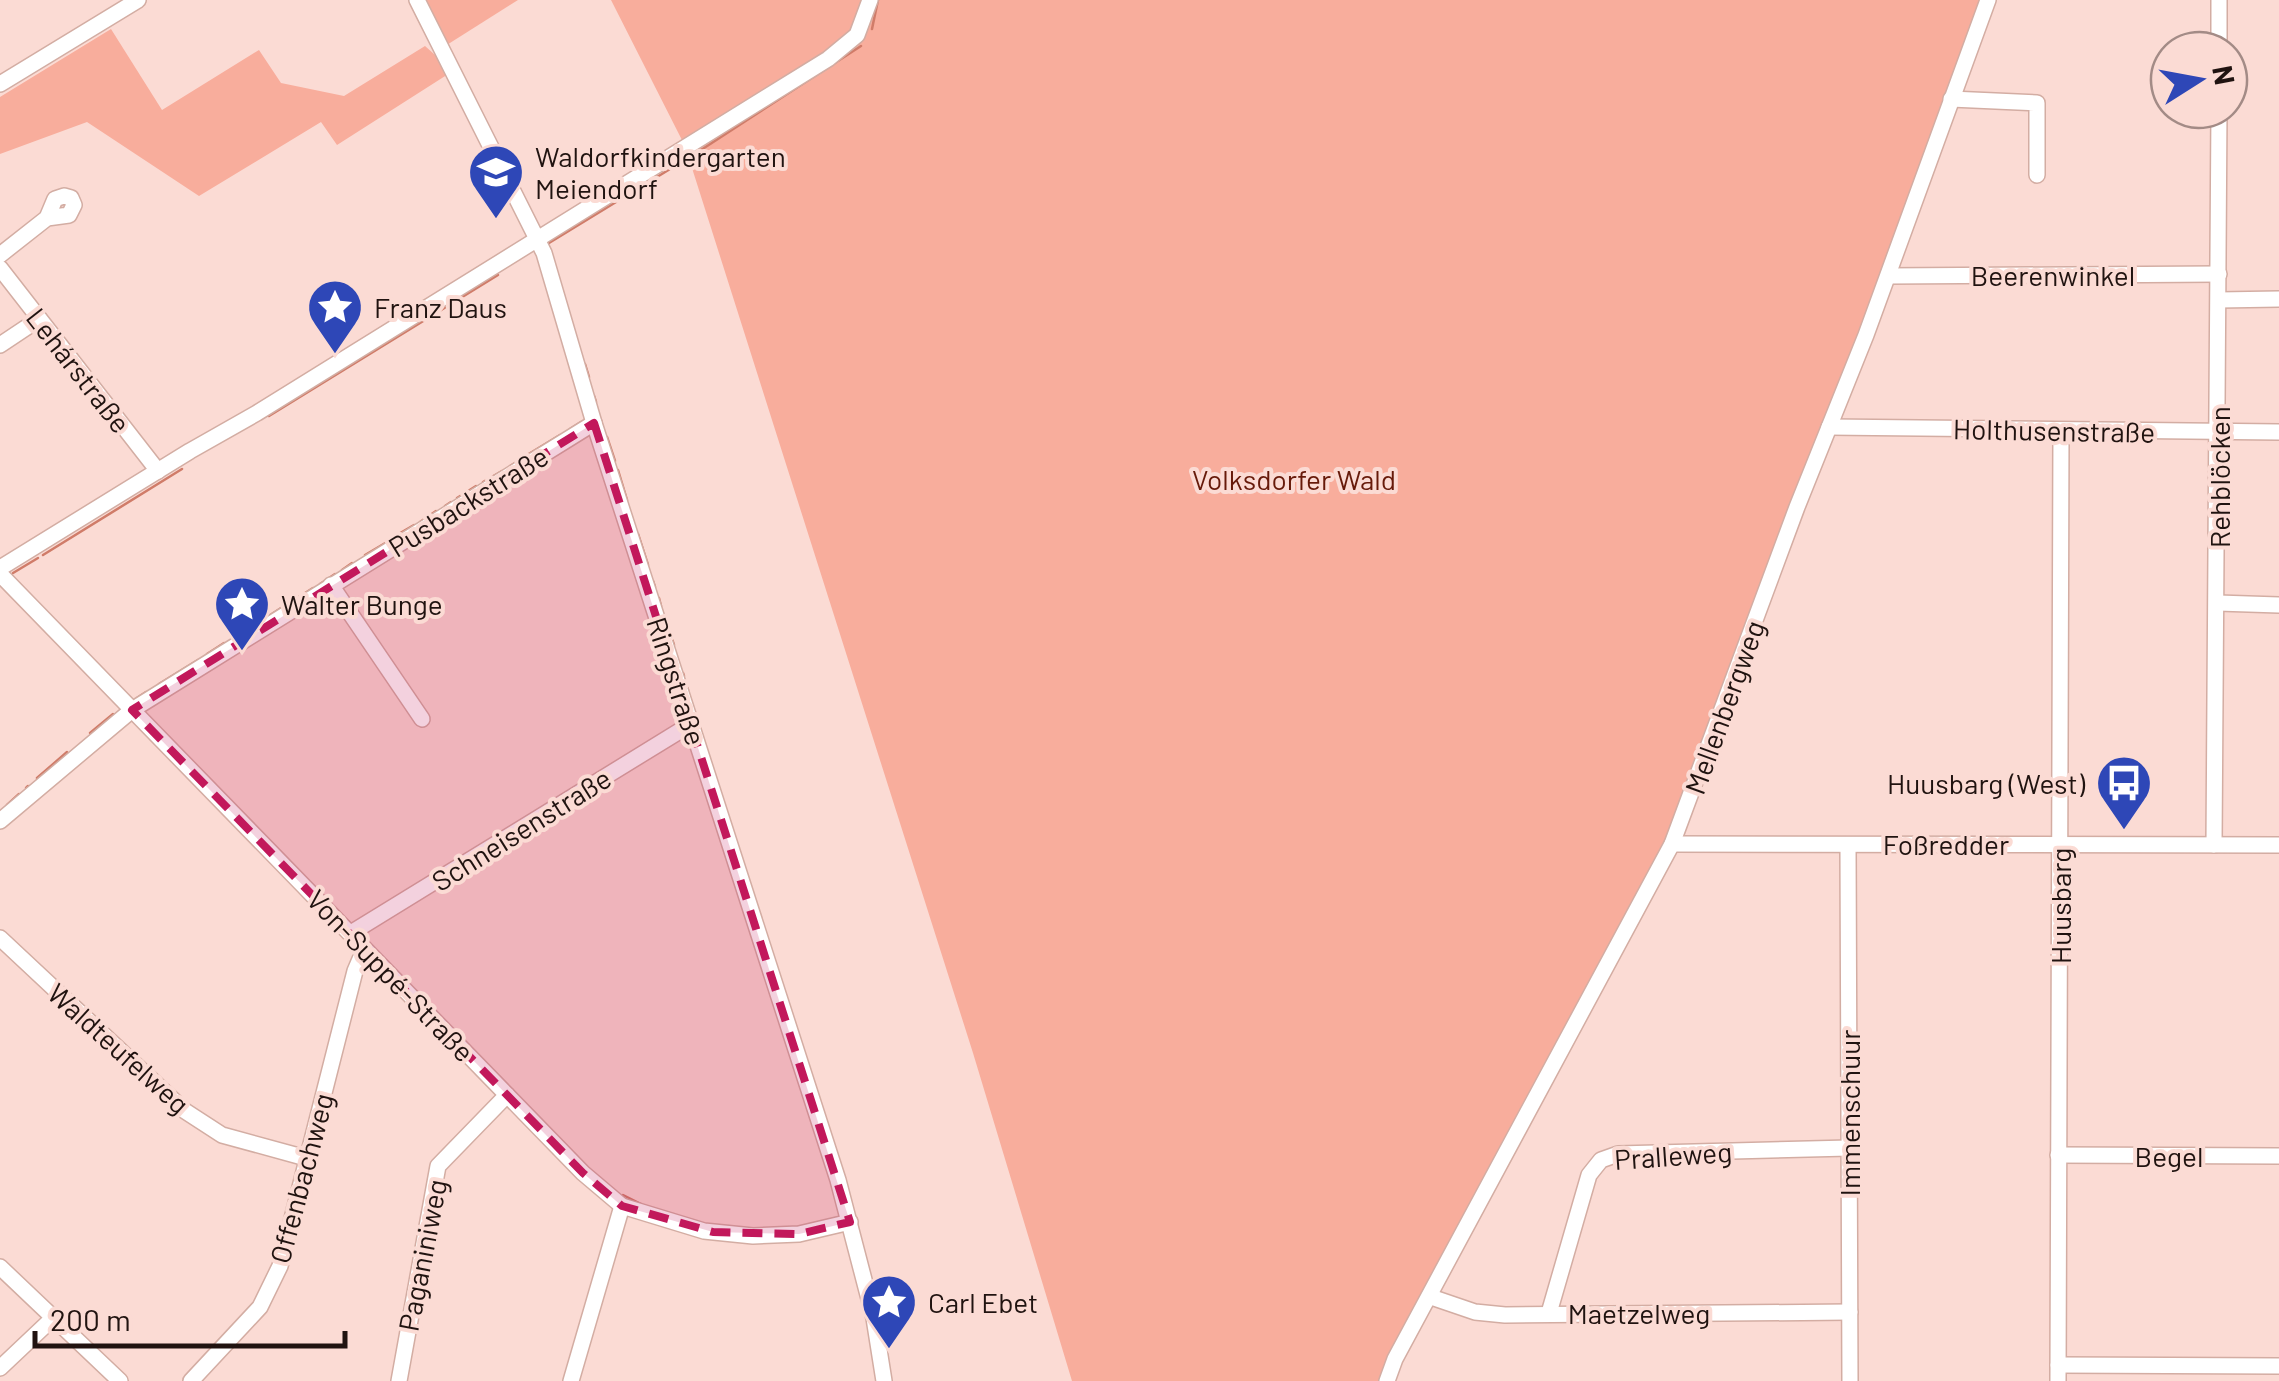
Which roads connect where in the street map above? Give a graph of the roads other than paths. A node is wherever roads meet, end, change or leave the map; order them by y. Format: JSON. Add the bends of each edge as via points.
{"nodes":[{"id":1,"x":417,"y":0,"type":"edge"},
{"id":2,"x":870,"y":0,"type":"edge"},
{"id":3,"x":1988,"y":0,"type":"edge"},
{"id":4,"x":2220,"y":0,"type":"edge"},
{"id":5,"x":133,"y":1,"type":"edge"},
{"id":6,"x":2219,"y":30,"type":"edge"},
{"id":7,"x":0,"y":84,"type":"edge"},
{"id":8,"x":1951,"y":99,"type":"junction"},
{"id":9,"x":2219,"y":130,"type":"edge"},
{"id":10,"x":2038,"y":175,"type":"dead end"},
{"id":11,"x":47,"y":218,"type":"dead end"},
{"id":12,"x":538,"y":239,"type":"junction"},
{"id":13,"x":0,"y":255,"type":"edge"},
{"id":14,"x":0,"y":268,"type":"edge"},
{"id":15,"x":2219,"y":274,"type":"junction"},
{"id":16,"x":1888,"y":276,"type":"junction"},
{"id":17,"x":2279,"y":299,"type":"edge"},
{"id":18,"x":2219,"y":300,"type":"junction"},
{"id":19,"x":40,"y":320,"type":"junction"},
{"id":20,"x":0,"y":345,"type":"edge"},
{"id":21,"x":594,"y":423,"type":"junction"},
{"id":22,"x":1828,"y":427,"type":"junction"},
{"id":23,"x":2061,"y":431,"type":"junction"},
{"id":24,"x":2219,"y":432,"type":"junction"},
{"id":25,"x":2279,"y":432,"type":"edge"},
{"id":26,"x":158,"y":472,"type":"junction"},
{"id":27,"x":0,"y":571,"type":"edge"},
{"id":28,"x":332,"y":586,"type":"junction"},
{"id":29,"x":16,"y":591,"type":"junction"},
{"id":30,"x":0,"y":600,"type":"edge"},
{"id":31,"x":2218,"y":603,"type":"junction"},
{"id":32,"x":2279,"y":605,"type":"edge"},
{"id":33,"x":132,"y":710,"type":"junction"},
{"id":34,"x":422,"y":719,"type":"dead end"},
{"id":35,"x":691,"y":724,"type":"junction"},
{"id":36,"x":0,"y":821,"type":"edge"},
{"id":37,"x":2061,"y":843,"type":"junction"},
{"id":38,"x":1672,"y":844,"type":"junction"},
{"id":39,"x":1848,"y":845,"type":"junction"},
{"id":40,"x":2214,"y":845,"type":"junction"},
{"id":41,"x":2279,"y":845,"type":"edge"},
{"id":42,"x":351,"y":933,"type":"junction"},
{"id":43,"x":0,"y":938,"type":"edge"},
{"id":44,"x":364,"y":950,"type":"junction"},
{"id":45,"x":507,"y":1095,"type":"junction"},
{"id":46,"x":1849,"y":1148,"type":"junction"},
{"id":47,"x":2058,"y":1155,"type":"junction"},
{"id":48,"x":2279,"y":1156,"type":"edge"},
{"id":49,"x":306,"y":1158,"type":"junction"},
{"id":50,"x":622,"y":1206,"type":"junction"},
{"id":51,"x":850,"y":1222,"type":"junction"},
{"id":52,"x":0,"y":1267,"type":"edge"},
{"id":53,"x":1430,"y":1297,"type":"junction"},
{"id":54,"x":1850,"y":1312,"type":"junction"},
{"id":55,"x":1549,"y":1313,"type":"junction"},
{"id":56,"x":53,"y":1318,"type":"junction"},
{"id":57,"x":2279,"y":1366,"type":"edge"},
{"id":58,"x":0,"y":1368,"type":"edge"},
{"id":59,"x":2058,"y":1373,"type":"edge"},
{"id":60,"x":120,"y":1381,"type":"edge"},
{"id":61,"x":190,"y":1381,"type":"edge"},
{"id":62,"x":399,"y":1381,"type":"edge"},
{"id":63,"x":570,"y":1381,"type":"edge"},
{"id":64,"x":884,"y":1381,"type":"edge"},
{"id":65,"x":1387,"y":1381,"type":"edge"},
{"id":66,"x":1850,"y":1381,"type":"edge"}],
"edges":[{"from":1,"to":12,"type":"street","name":"Ringstraße"},
{"from":2,"to":12,"type":"street","via":[[858,35],[828,59]]},
{"from":3,"to":8,"type":"street","name":"Mellenbergweg"},
{"from":4,"to":6,"type":"street"},
{"from":5,"to":7,"type":"street"},
{"from":8,"to":10,"type":"street","via":[[2037,103]]},
{"from":8,"to":16,"type":"street","name":"Mellenbergweg"},
{"from":9,"to":15,"type":"street","name":"Rehblöcken"},
{"from":11,"to":13,"type":"street"},
{"from":12,"to":21,"type":"street","name":"Ringstraße"},
{"from":12,"to":26,"type":"street","via":[[257,413],[226,445]]},
{"from":14,"to":19,"type":"street","name":"Lehárstraße"},
{"from":15,"to":16,"type":"street","name":"Beerenwinkel"},
{"from":15,"to":18,"type":"street","name":"Rehblöcken"},
{"from":16,"to":22,"type":"street","name":"Mellenbergweg"},
{"from":17,"to":18,"type":"street"},
{"from":18,"to":24,"type":"street","name":"Rehblöcken"},
{"from":19,"to":20,"type":"street"},
{"from":19,"to":26,"type":"street","name":"Lehárstraße"},
{"from":21,"to":28,"type":"street","name":"Pusbackstraße"},
{"from":21,"to":35,"type":"street","name":"Ringstraße"},
{"from":22,"to":23,"type":"street","name":"Holthusenstraße"},
{"from":22,"to":38,"type":"street","name":"Mellenbergweg"},
{"from":23,"to":24,"type":"street","name":"Holthusenstraße"},
{"from":23,"to":37,"type":"street","name":"Huusbarg"},
{"from":24,"to":25,"type":"street","name":"Holthusenstraße"},
{"from":24,"to":31,"type":"street","name":"Rehblöcken"},
{"from":26,"to":27,"type":"street"},
{"from":27,"to":29,"type":"street","name":"Von-Suppé-Straße"},
{"from":28,"to":33,"type":"street","name":"Pusbackstraße"},
{"from":28,"to":34,"type":"street"},
{"from":29,"to":30,"type":"street"},
{"from":29,"to":33,"type":"street","name":"Von-Suppé-Straße"},
{"from":31,"to":32,"type":"street"},
{"from":31,"to":40,"type":"street","name":"Rehblöcken"},
{"from":33,"to":36,"type":"street","name":"Pusbackstraße"},
{"from":33,"to":42,"type":"street","name":"Von-Suppé-Straße"},
{"from":35,"to":42,"type":"street","name":"Schneisenstraße"},
{"from":35,"to":51,"type":"street","name":"Ringstraße"},
{"from":37,"to":39,"type":"street","name":"Foßredder"},
{"from":37,"to":40,"type":"street","name":"Foßredder"},
{"from":37,"to":47,"type":"street","name":"Huusbarg"},
{"from":38,"to":39,"type":"street","name":"Foßredder"},
{"from":38,"to":53,"type":"street","name":"Mellenbergweg"},
{"from":39,"to":46,"type":"street","name":"Immenschuur"},
{"from":40,"to":41,"type":"street","name":"Foßredder"},
{"from":42,"to":44,"type":"street","name":"Von-Suppé-Straße"},
{"from":43,"to":49,"type":"street","name":"Waldteufelweg","via":[[185,1111],[222,1134]]},
{"from":44,"to":45,"type":"street","name":"Von-Suppé-Straße"},
{"from":44,"to":49,"type":"street","name":"Offenbachweg"},
{"from":45,"to":50,"type":"street","name":"Von-Suppé-Straße"},
{"from":45,"to":62,"type":"street","name":"Paganiniweg","via":[[438,1166]]},
{"from":46,"to":54,"type":"street","name":"Immenschuur"},
{"from":46,"to":55,"type":"street","name":"Pralleweg","via":[[1618,1154],[1601,1160],[1589,1175]]},
{"from":47,"to":48,"type":"street","name":"Begel"},
{"from":47,"to":59,"type":"street","name":"Huusbarg"},
{"from":49,"to":61,"type":"street","name":"Offenbachweg","via":[[280,1266],[260,1308]]},
{"from":50,"to":51,"type":"street","name":"Von-Suppé-Straße","via":[[704,1231],[753,1236]]},
{"from":50,"to":63,"type":"street"},
{"from":51,"to":64,"type":"street","name":"Ringstraße"},
{"from":52,"to":56,"type":"street"},
{"from":53,"to":55,"type":"street","name":"Maetzelweg","via":[[1475,1312]]},
{"from":53,"to":65,"type":"street","name":"Mellenbergweg"},
{"from":54,"to":55,"type":"street","name":"Maetzelweg"},
{"from":54,"to":66,"type":"street","name":"Immenschuur"},
{"from":56,"to":58,"type":"street"},
{"from":56,"to":60,"type":"street"},
{"from":57,"to":59,"type":"street"}]}
